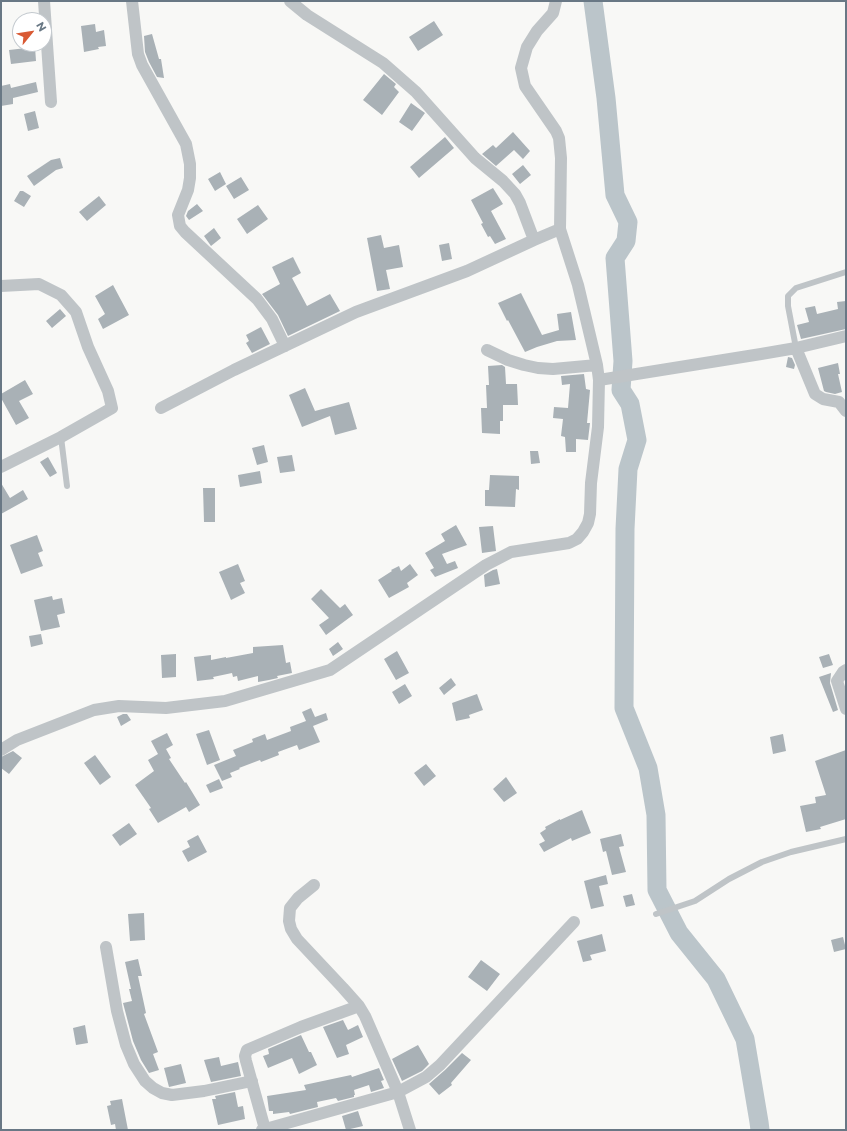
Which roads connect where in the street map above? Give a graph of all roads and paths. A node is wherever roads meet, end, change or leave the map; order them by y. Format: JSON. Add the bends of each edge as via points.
{"nodes":[{"id":1,"x":44,"y":1,"type":"edge"},
{"id":2,"x":132,"y":1,"type":"edge"},
{"id":3,"x":290,"y":1,"type":"edge"},
{"id":4,"x":556,"y":1,"type":"edge"},
{"id":5,"x":51,"y":102,"type":"dead end"},
{"id":6,"x":560,"y":229,"type":"junction"},
{"id":7,"x":534,"y":240,"type":"junction"},
{"id":8,"x":846,"y":272,"type":"edge"},
{"id":9,"x":1,"y":286,"type":"edge"},
{"id":10,"x":846,"y":336,"type":"edge"},
{"id":11,"x":285,"y":346,"type":"junction"},
{"id":12,"x":796,"y":348,"type":"junction"},
{"id":13,"x":487,"y":350,"type":"dead end"},
{"id":14,"x":597,"y":365,"type":"junction"},
{"id":15,"x":598,"y":380,"type":"junction"},
{"id":16,"x":161,"y":408,"type":"dead end"},
{"id":17,"x":846,"y":411,"type":"edge"},
{"id":18,"x":61,"y":437,"type":"junction"},
{"id":19,"x":1,"y":467,"type":"edge"},
{"id":20,"x":67,"y":486,"type":"dead end"},
{"id":21,"x":846,"y":670,"type":"edge"},
{"id":22,"x":846,"y":708,"type":"edge"},
{"id":23,"x":1,"y":750,"type":"edge"},
{"id":24,"x":846,"y":839,"type":"edge"},
{"id":25,"x":314,"y":885,"type":"dead end"},
{"id":26,"x":656,"y":914,"type":"dead end"},
{"id":27,"x":574,"y":922,"type":"dead end"},
{"id":28,"x":106,"y":947,"type":"dead end"},
{"id":29,"x":359,"y":1006,"type":"junction"},
{"id":30,"x":252,"y":1081,"type":"junction"},
{"id":31,"x":398,"y":1092,"type":"junction"},
{"id":32,"x":263,"y":1130,"type":"edge"},
{"id":33,"x":410,"y":1130,"type":"edge"}],
"edges":[{"from":1,"to":5,"type":"street"},
{"from":2,"to":11,"type":"street","via":[[138,54],[142,65],[186,144],[190,178],[178,215],[180,226],[265,308]]},
{"from":3,"to":7,"type":"street","via":[[307,15],[383,63],[416,92],[475,158],[515,194]]},
{"from":4,"to":6,"type":"street","via":[[553,13],[527,47],[521,68],[525,86],[559,138]]},
{"from":6,"to":7,"type":"street"},
{"from":6,"to":14,"type":"street","via":[[578,285]]},
{"from":7,"to":11,"type":"street","via":[[467,272],[356,312]]},
{"from":8,"to":12,"type":"lane","via":[[796,288],[788,296]]},
{"from":9,"to":18,"type":"street","via":[[39,284],[61,295],[76,312],[88,348],[108,391],[112,408]]},
{"from":10,"to":12,"type":"street"},
{"from":11,"to":16,"type":"street"},
{"from":12,"to":15,"type":"street"},
{"from":12,"to":17,"type":"street","via":[[815,394],[822,400],[839,402]]},
{"from":13,"to":14,"type":"street","via":[[508,360],[538,368]]},
{"from":14,"to":15,"type":"street"},
{"from":15,"to":23,"type":"street","via":[[598,427],[590,514],[588,524],[577,539],[569,543],[511,552],[486,565],[330,670],[225,701],[166,708],[119,706],[94,710],[17,740]]},
{"from":18,"to":19,"type":"street"},
{"from":18,"to":20,"type":"lane"},
{"from":21,"to":22,"type":"street","via":[[837,681]]},
{"from":24,"to":26,"type":"lane","via":[[762,862],[729,878],[695,901]]},
{"from":25,"to":29,"type":"street","via":[[290,908],[288,914],[291,930]]},
{"from":27,"to":31,"type":"street","via":[[432,1073]]},
{"from":28,"to":30,"type":"street","via":[[126,1046],[139,1072],[149,1084],[172,1095]]},
{"from":29,"to":30,"type":"street","via":[[249,1048],[245,1056]]},
{"from":29,"to":31,"type":"street"},
{"from":30,"to":32,"type":"street"},
{"from":31,"to":32,"type":"street"},
{"from":31,"to":33,"type":"street"}]}
